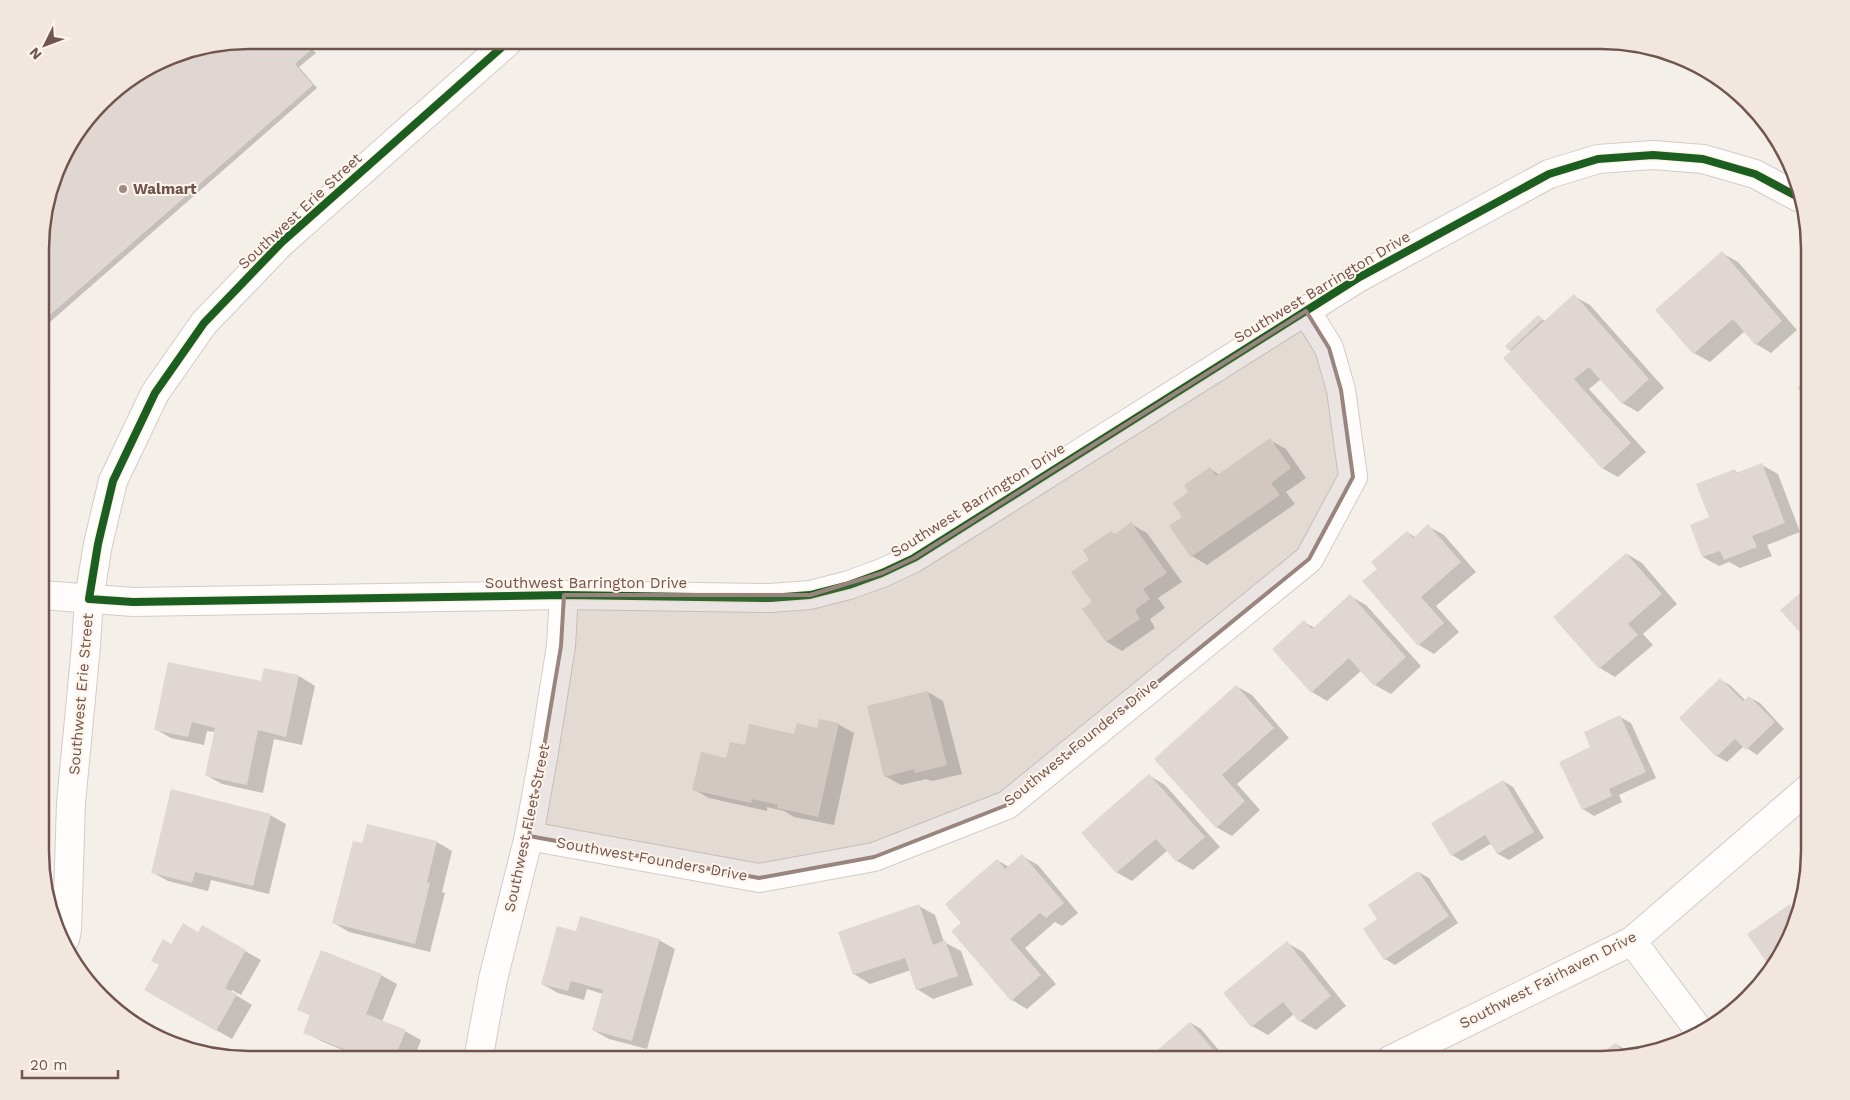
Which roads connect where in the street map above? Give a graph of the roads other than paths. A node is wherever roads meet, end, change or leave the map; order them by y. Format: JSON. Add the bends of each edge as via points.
{"nodes":[{"id":1,"x":500,"y":49,"type":"edge"},
{"id":2,"x":1793,"y":195,"type":"edge"},
{"id":3,"x":1306,"y":311,"type":"junction"},
{"id":4,"x":564,"y":595,"type":"junction"},
{"id":5,"x":49,"y":596,"type":"edge"},
{"id":6,"x":89,"y":600,"type":"junction"},
{"id":7,"x":1801,"y":795,"type":"edge"},
{"id":8,"x":529,"y":836,"type":"junction"},
{"id":9,"x":66,"y":932,"type":"edge"},
{"id":10,"x":1632,"y":941,"type":"junction"},
{"id":11,"x":1696,"y":1027,"type":"edge"},
{"id":12,"x":480,"y":1051,"type":"edge"},
{"id":13,"x":1408,"y":1051,"type":"edge"}],
"edges":[{"from":1,"to":6,"type":"street","name":"Southwest Erie Street","via":[[282,242],[204,323],[155,392],[113,481]]},
{"from":2,"to":3,"type":"street","name":"Southwest Barrington Drive","via":[[1755,174],[1703,159],[1653,155],[1598,159],[1549,174],[1358,278]]},
{"from":3,"to":4,"type":"street","name":"Southwest Barrington Drive","via":[[914,558],[882,573],[810,595],[760,598]]},
{"from":3,"to":8,"type":"street","name":"Southwest Founders Drive","via":[[1328,348],[1341,390],[1353,477],[1309,559],[1006,805],[874,857],[759,878]]},
{"from":4,"to":6,"type":"street","name":"Southwest Barrington Drive"},
{"from":4,"to":8,"type":"street","name":"Southwest Fleet Street","via":[[561,646]]},
{"from":5,"to":6,"type":"street","name":"Southwest Barrington Drive"},
{"from":6,"to":9,"type":"street","name":"Southwest Erie Street","via":[[71,803]]},
{"from":7,"to":10,"type":"street","name":"Southwest Fairhaven Drive"},
{"from":8,"to":12,"type":"street","name":"Southwest Fleet Street","via":[[493,979]]},
{"from":10,"to":11,"type":"street"},
{"from":10,"to":13,"type":"street","name":"Southwest Fairhaven Drive"}]}
